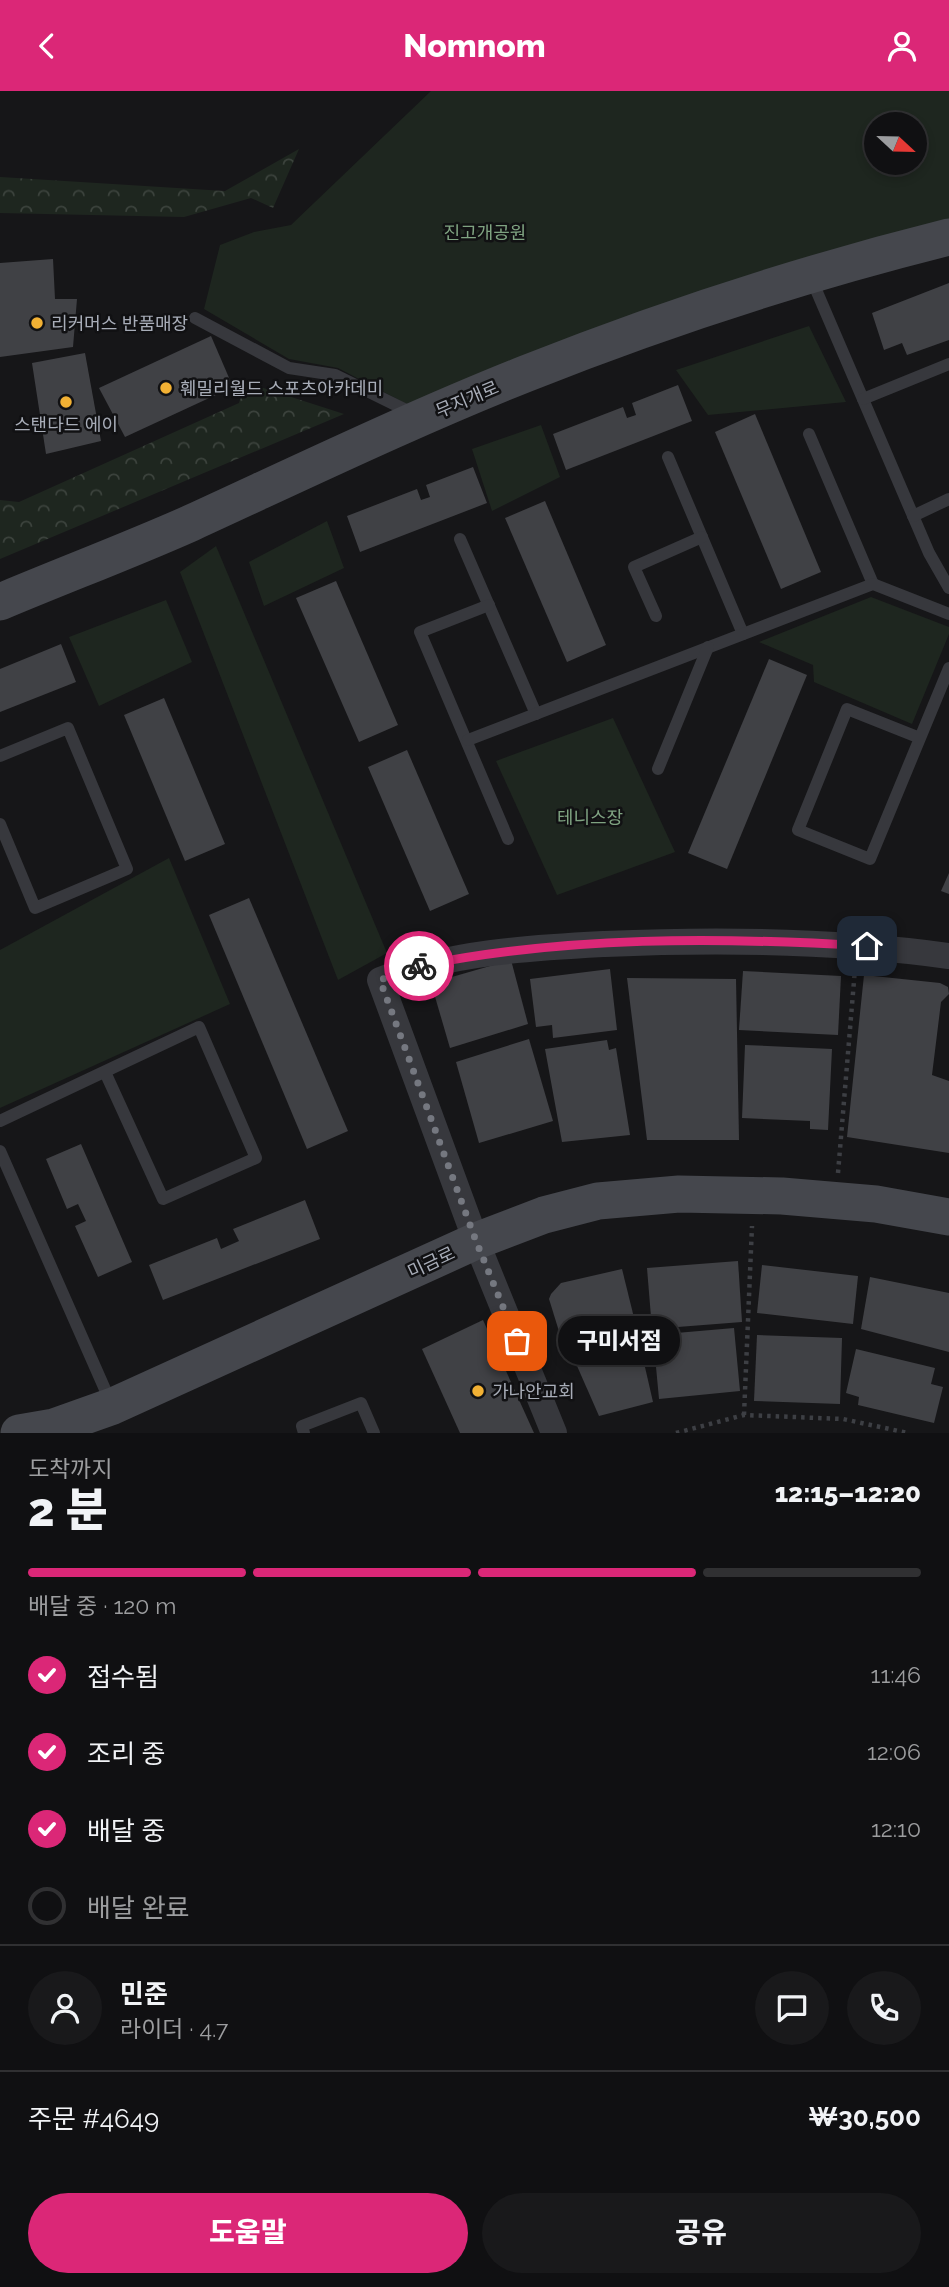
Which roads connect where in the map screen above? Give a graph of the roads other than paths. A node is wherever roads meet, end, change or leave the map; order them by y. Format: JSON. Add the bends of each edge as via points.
{"nodes":[{"id":1,"x":949,"y":237,"type":"edge"},
{"id":2,"x":810,"y":275,"type":"junction"},
{"id":3,"x":195,"y":318,"type":"dead end"},
{"id":4,"x":949,"y":363,"type":"edge"},
{"id":5,"x":863,"y":399,"type":"junction"},
{"id":6,"x":422,"y":418,"type":"junction"},
{"id":7,"x":809,"y":434,"type":"dead end"},
{"id":8,"x":668,"y":457,"type":"dead end"},
{"id":9,"x":949,"y":499,"type":"edge"},
{"id":10,"x":913,"y":516,"type":"junction"},
{"id":11,"x":702,"y":537,"type":"junction"},
{"id":12,"x":460,"y":539,"type":"dead end"},
{"id":13,"x":873,"y":584,"type":"junction"},
{"id":14,"x":949,"y":588,"type":"edge"},
{"id":15,"x":0,"y":601,"type":"edge"},
{"id":16,"x":489,"y":605,"type":"junction"},
{"id":17,"x":949,"y":614,"type":"edge"},
{"id":18,"x":656,"y":616,"type":"dead end"},
{"id":19,"x":743,"y":633,"type":"junction"},
{"id":20,"x":708,"y":647,"type":"junction"},
{"id":21,"x":949,"y":668,"type":"edge"},
{"id":22,"x":536,"y":714,"type":"junction"},
{"id":23,"x":920,"y":738,"type":"junction"},
{"id":24,"x":468,"y":740,"type":"junction"},
{"id":25,"x":0,"y":757,"type":"edge"},
{"id":26,"x":658,"y":769,"type":"dead end"},
{"id":27,"x":0,"y":824,"type":"edge"},
{"id":28,"x":509,"y":839,"type":"dead end"},
{"id":29,"x":949,"y":955,"type":"edge"},
{"id":30,"x":105,"y":1072,"type":"junction"},
{"id":31,"x":0,"y":1121,"type":"edge"},
{"id":32,"x":0,"y":1151,"type":"edge"},
{"id":33,"x":949,"y":1217,"type":"edge"},
{"id":34,"x":476,"y":1241,"type":"junction"},
{"id":35,"x":113,"y":1406,"type":"junction"},
{"id":36,"x":43,"y":1431,"type":"edge"},
{"id":37,"x":304,"y":1433,"type":"edge"},
{"id":38,"x":374,"y":1433,"type":"edge"},
{"id":39,"x":554,"y":1433,"type":"edge"}],
"edges":[{"from":1,"to":2,"type":"street","name":"무지개로"},
{"from":2,"to":5,"type":"lane"},
{"from":2,"to":6,"type":"street","name":"무지개로","via":[[601,345]]},
{"from":3,"to":6,"type":"lane","via":[[289,368],[335,375]]},
{"from":4,"to":5,"type":"lane"},
{"from":5,"to":10,"type":"lane"},
{"from":6,"to":15,"type":"street","name":"무지개로","via":[[189,524]]},
{"from":7,"to":13,"type":"lane"},
{"from":8,"to":11,"type":"lane"},
{"from":9,"to":10,"type":"lane"},
{"from":10,"to":14,"type":"lane"},
{"from":11,"to":18,"type":"lane","via":[[634,567]]},
{"from":11,"to":19,"type":"lane"},
{"from":12,"to":16,"type":"lane"},
{"from":13,"to":17,"type":"lane"},
{"from":13,"to":19,"type":"lane"},
{"from":16,"to":22,"type":"lane"},
{"from":16,"to":24,"type":"lane","via":[[420,632]]},
{"from":19,"to":20,"type":"lane"},
{"from":20,"to":22,"type":"lane"},
{"from":20,"to":26,"type":"lane"},
{"from":21,"to":23,"type":"lane"},
{"from":22,"to":24,"type":"lane"},
{"from":23,"to":23,"type":"lane","via":[[870,859],[798,830],[848,709]]},
{"from":24,"to":28,"type":"lane"},
{"from":25,"to":27,"type":"lane","via":[[68,727],[127,869],[34,908]]},
{"from":29,"to":34,"type":"street","via":[[757,940],[624,943],[474,956],[408,969],[380,980]]},
{"from":30,"to":30,"type":"lane","via":[[199,1027],[256,1158],[163,1199]]},
{"from":30,"to":31,"type":"lane"},
{"from":32,"to":35,"type":"lane"},
{"from":33,"to":34,"type":"street","name":"미금로","via":[[836,1200],[729,1194],[639,1196],[544,1215]]},
{"from":34,"to":35,"type":"street","name":"미금로"},
{"from":34,"to":39,"type":"street"},
{"from":35,"to":36,"type":"street","name":"미금로"},
{"from":37,"to":38,"type":"lane","via":[[302,1426],[361,1403]]}]}
